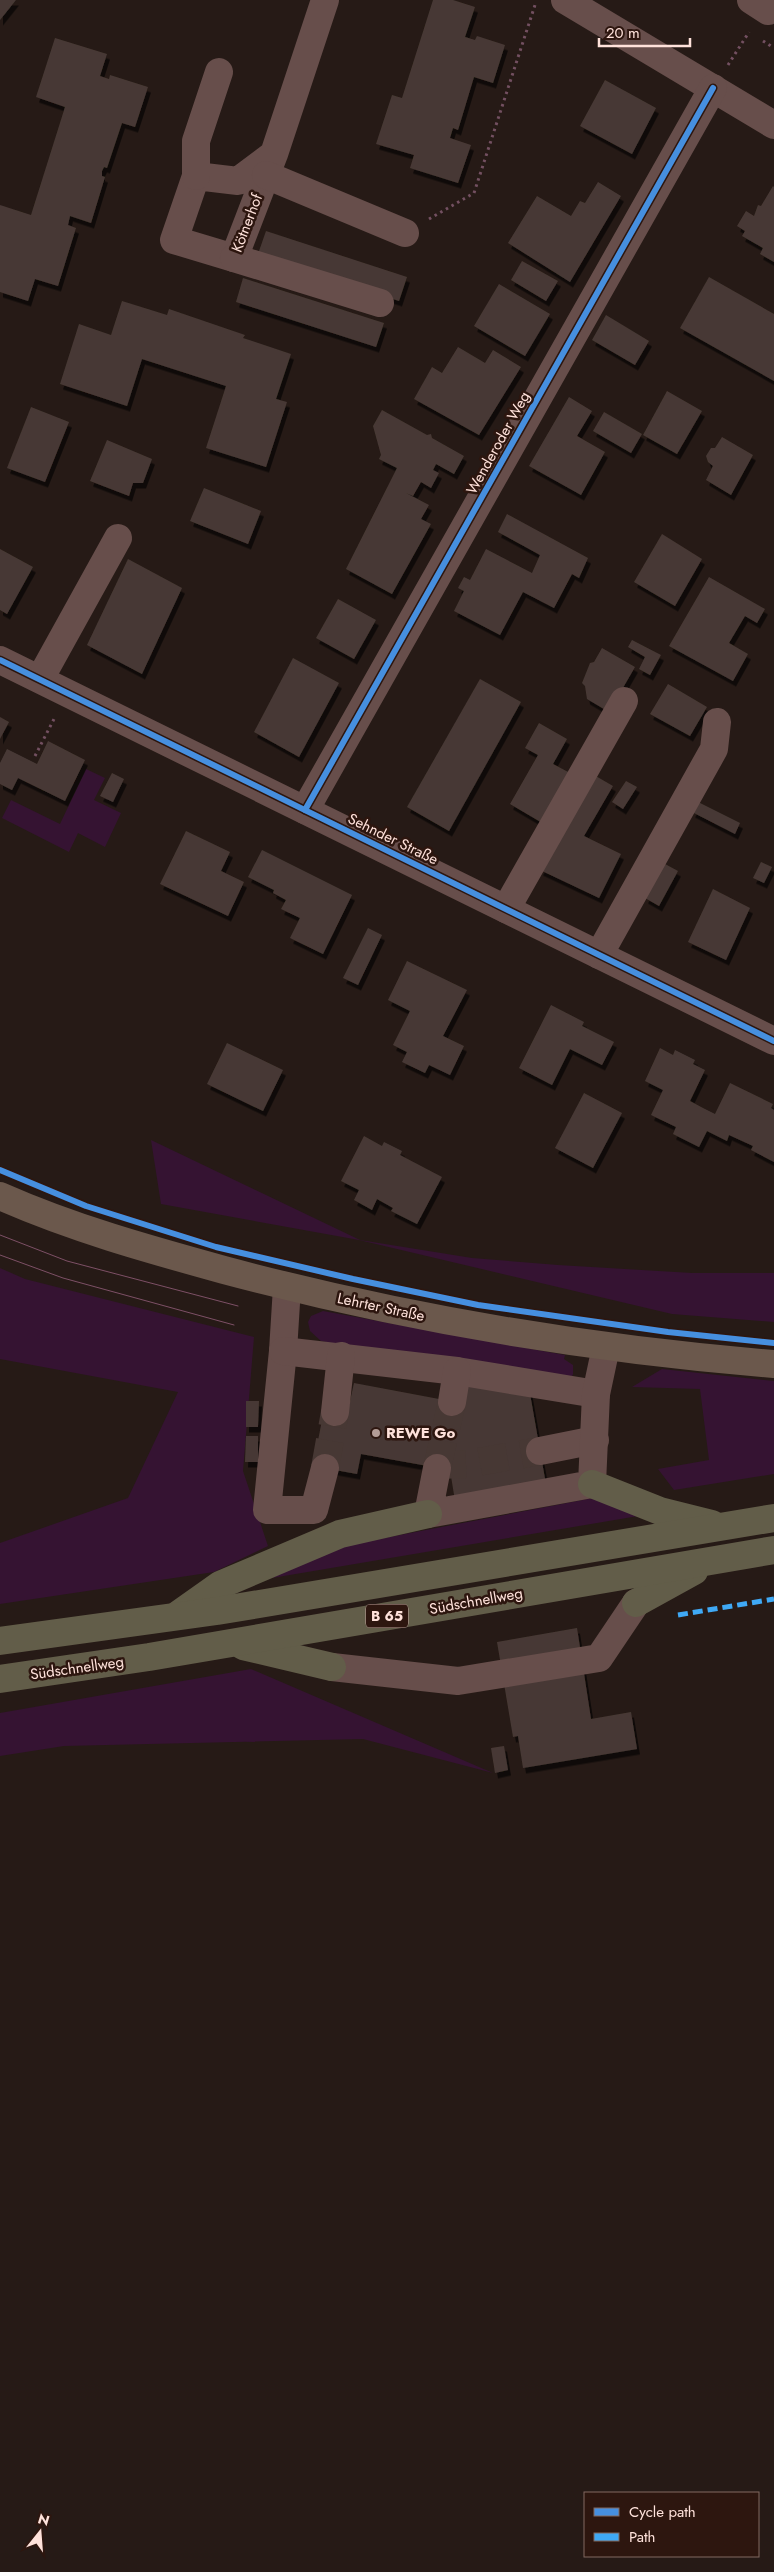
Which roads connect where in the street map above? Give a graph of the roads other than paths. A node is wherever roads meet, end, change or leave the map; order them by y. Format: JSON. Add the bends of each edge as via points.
{"nodes":[{"id":1,"x":324,"y":0,"type":"edge"},
{"id":2,"x":565,"y":0,"type":"edge"},
{"id":3,"x":751,"y":0,"type":"edge"},
{"id":4,"x":774,"y":2,"type":"edge"},
{"id":5,"x":219,"y":72,"type":"dead end"},
{"id":6,"x":713,"y":88,"type":"junction"},
{"id":7,"x":774,"y":125,"type":"edge"},
{"id":8,"x":270,"y":164,"type":"junction"},
{"id":9,"x":196,"y":176,"type":"junction"},
{"id":10,"x":405,"y":233,"type":"road end"},
{"id":11,"x":234,"y":258,"type":"junction"},
{"id":12,"x":380,"y":303,"type":"dead end"},
{"id":13,"x":118,"y":538,"type":"dead end"},
{"id":14,"x":0,"y":660,"type":"edge"},
{"id":15,"x":40,"y":679,"type":"junction"},
{"id":16,"x":624,"y":701,"type":"dead end"},
{"id":17,"x":717,"y":722,"type":"dead end"},
{"id":18,"x":305,"y":810,"type":"junction"},
{"id":19,"x":506,"y":909,"type":"junction"},
{"id":20,"x":599,"y":955,"type":"junction"},
{"id":21,"x":774,"y":1041,"type":"edge"},
{"id":22,"x":0,"y":1196,"type":"edge"},
{"id":23,"x":287,"y":1287,"type":"junction"},
{"id":24,"x":606,"y":1347,"type":"junction"},
{"id":25,"x":284,"y":1351,"type":"junction"},
{"id":26,"x":341,"y":1356,"type":"junction"},
{"id":27,"x":774,"y":1364,"type":"edge"},
{"id":28,"x":457,"y":1371,"type":"junction"},
{"id":29,"x":596,"y":1394,"type":"junction"},
{"id":30,"x":452,"y":1402,"type":"tunnel mouth"},
{"id":31,"x":335,"y":1412,"type":"tunnel mouth"},
{"id":32,"x":595,"y":1440,"type":"junction"},
{"id":33,"x":540,"y":1451,"type":"tunnel mouth"},
{"id":34,"x":325,"y":1468,"type":"tunnel mouth"},
{"id":35,"x":437,"y":1468,"type":"tunnel mouth"},
{"id":36,"x":592,"y":1484,"type":"junction"},
{"id":37,"x":428,"y":1514,"type":"junction"},
{"id":38,"x":774,"y":1518,"type":"edge"},
{"id":39,"x":723,"y":1527,"type":"junction"},
{"id":40,"x":774,"y":1550,"type":"edge"},
{"id":41,"x":713,"y":1561,"type":"junction"},
{"id":42,"x":636,"y":1603,"type":"joint"},
{"id":43,"x":173,"y":1618,"type":"junction"},
{"id":44,"x":0,"y":1641,"type":"edge"},
{"id":45,"x":232,"y":1643,"type":"junction"},
{"id":46,"x":332,"y":1666,"type":"joint"},
{"id":47,"x":0,"y":1679,"type":"edge"}],
"edges":[{"from":1,"to":8,"type":"street","name":"Kötnerhof"},
{"from":2,"to":6,"type":"street"},
{"from":3,"to":4,"type":"street","via":[[768,11]]},
{"from":5,"to":9,"type":"street","via":[[196,141]]},
{"from":6,"to":7,"type":"street"},
{"from":6,"to":18,"type":"street","name":"Wenderoder Weg"},
{"from":8,"to":9,"type":"street","name":"Kötnerhof","via":[[238,181]]},
{"from":8,"to":10,"type":"street"},
{"from":8,"to":11,"type":"street","name":"Kötnerhof"},
{"from":9,"to":11,"type":"street","name":"Kötnerhof","via":[[174,240]]},
{"from":11,"to":12,"type":"street"},
{"from":13,"to":15,"type":"street"},
{"from":14,"to":15,"type":"street","name":"Sehnder Straße"},
{"from":15,"to":18,"type":"street","name":"Sehnder Straße"},
{"from":16,"to":19,"type":"street"},
{"from":17,"to":20,"type":"street","via":[[714,749]]},
{"from":18,"to":19,"type":"street","name":"Sehnder Straße"},
{"from":19,"to":20,"type":"street","name":"Sehnder Straße"},
{"from":20,"to":21,"type":"street","name":"Sehnder Straße"},
{"from":22,"to":23,"type":"main road","name":"Lehrter Straße","via":[[134,1245]]},
{"from":23,"to":24,"type":"main road","name":"Lehrter Straße","via":[[420,1316]]},
{"from":23,"to":25,"type":"street"},
{"from":24,"to":27,"type":"main road","name":"Lehrter Straße"},
{"from":24,"to":29,"type":"street"},
{"from":25,"to":26,"type":"street"},
{"from":25,"to":34,"type":"street","via":[[267,1510],[314,1510]]},
{"from":26,"to":28,"type":"street"},
{"from":26,"to":31,"type":"street"},
{"from":28,"to":29,"type":"street"},
{"from":28,"to":30,"type":"street"},
{"from":29,"to":32,"type":"street"},
{"from":32,"to":33,"type":"street"},
{"from":32,"to":36,"type":"street"},
{"from":35,"to":37,"type":"street"},
{"from":36,"to":37,"type":"street"},
{"from":36,"to":39,"type":"highway","via":[[660,1511]]},
{"from":37,"to":43,"type":"highway","via":[[340,1534],[220,1585]]},
{"from":38,"to":39,"type":"highway","number":"B 65"},
{"from":39,"to":43,"type":"highway","number":"B 65"},
{"from":40,"to":41,"type":"highway","name":"Südschnellweg","number":"B 65"},
{"from":41,"to":42,"type":"highway"},
{"from":41,"to":45,"type":"highway","name":"Südschnellweg","number":"B 65"},
{"from":42,"to":46,"type":"street","via":[[599,1658],[458,1681]]},
{"from":43,"to":44,"type":"highway","number":"B 65"},
{"from":45,"to":46,"type":"highway"},
{"from":45,"to":47,"type":"highway","name":"Südschnellweg","number":"B 65"}]}
